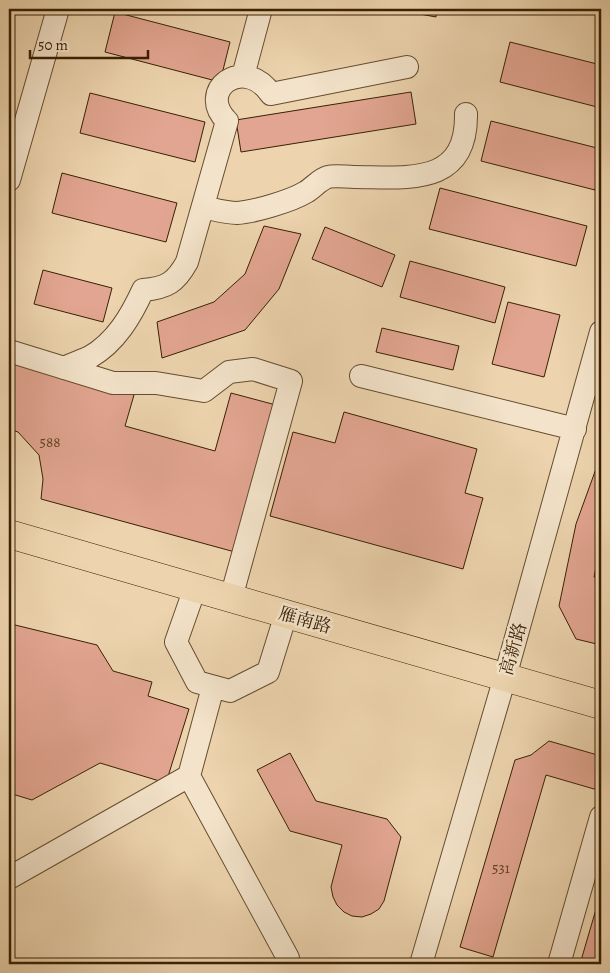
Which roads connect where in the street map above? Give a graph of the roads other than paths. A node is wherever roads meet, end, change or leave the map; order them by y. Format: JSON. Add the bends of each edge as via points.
{"nodes":[{"id":1,"x":58,"y":9,"type":"edge"},
{"id":2,"x":261,"y":9,"type":"edge"},
{"id":3,"x":407,"y":67,"type":"dead end"},
{"id":4,"x":243,"y":76,"type":"junction"},
{"id":5,"x":466,"y":114,"type":"dead end"},
{"id":6,"x":9,"y":177,"type":"edge"},
{"id":7,"x":203,"y":207,"type":"junction"},
{"id":8,"x":601,"y":332,"type":"edge"},
{"id":9,"x":9,"y":351,"type":"edge"},
{"id":10,"x":64,"y":368,"type":"junction"},
{"id":11,"x":361,"y":376,"type":"dead end"},
{"id":12,"x":574,"y":429,"type":"junction"},
{"id":13,"x":9,"y":534,"type":"edge"},
{"id":14,"x":194,"y":588,"type":"junction"},
{"id":15,"x":230,"y":598,"type":"junction"},
{"id":16,"x":286,"y":614,"type":"junction"},
{"id":17,"x":505,"y":677,"type":"junction"},
{"id":18,"x":213,"y":687,"type":"junction"},
{"id":19,"x":601,"y":705,"type":"edge"},
{"id":20,"x":189,"y":776,"type":"junction"},
{"id":21,"x":601,"y":817,"type":"edge"},
{"id":22,"x":9,"y":878,"type":"edge"},
{"id":23,"x":287,"y":964,"type":"edge"},
{"id":24,"x":421,"y":964,"type":"edge"},
{"id":25,"x":559,"y":964,"type":"edge"}],
"edges":[{"from":1,"to":6,"type":"street"},
{"from":2,"to":4,"type":"street"},
{"from":3,"to":4,"type":"street","via":[[271,94],[260,81]]},
{"from":4,"to":7,"type":"street","via":[[228,80],[218,92],[218,108],[227,121]]},
{"from":5,"to":7,"type":"street","via":[[462,146],[453,160],[425,176],[327,177],[305,193],[274,205],[236,213]]},
{"from":7,"to":10,"type":"street","via":[[187,262],[180,274],[158,289],[144,290],[114,338],[91,356]]},
{"from":8,"to":12,"type":"street","name":"高新路"},
{"from":9,"to":10,"type":"street"},
{"from":10,"to":15,"type":"street","via":[[113,383],[156,383],[204,390],[230,372],[253,369],[291,381]]},
{"from":11,"to":12,"type":"street"},
{"from":12,"to":17,"type":"street","name":"高新路"},
{"from":13,"to":14,"type":"main road","name":"雁南路"},
{"from":14,"to":15,"type":"main road","name":"雁南路"},
{"from":14,"to":18,"type":"street","via":[[176,642],[197,682]]},
{"from":15,"to":16,"type":"main road","name":"雁南路"},
{"from":16,"to":17,"type":"main road","name":"雁南路"},
{"from":16,"to":18,"type":"street","via":[[268,672],[230,691]]},
{"from":17,"to":19,"type":"main road","name":"雁南路"},
{"from":17,"to":24,"type":"street","name":"高新路"},
{"from":18,"to":20,"type":"street"},
{"from":20,"to":22,"type":"street"},
{"from":20,"to":23,"type":"street","via":[[288,958]]},
{"from":21,"to":25,"type":"street"}]}
